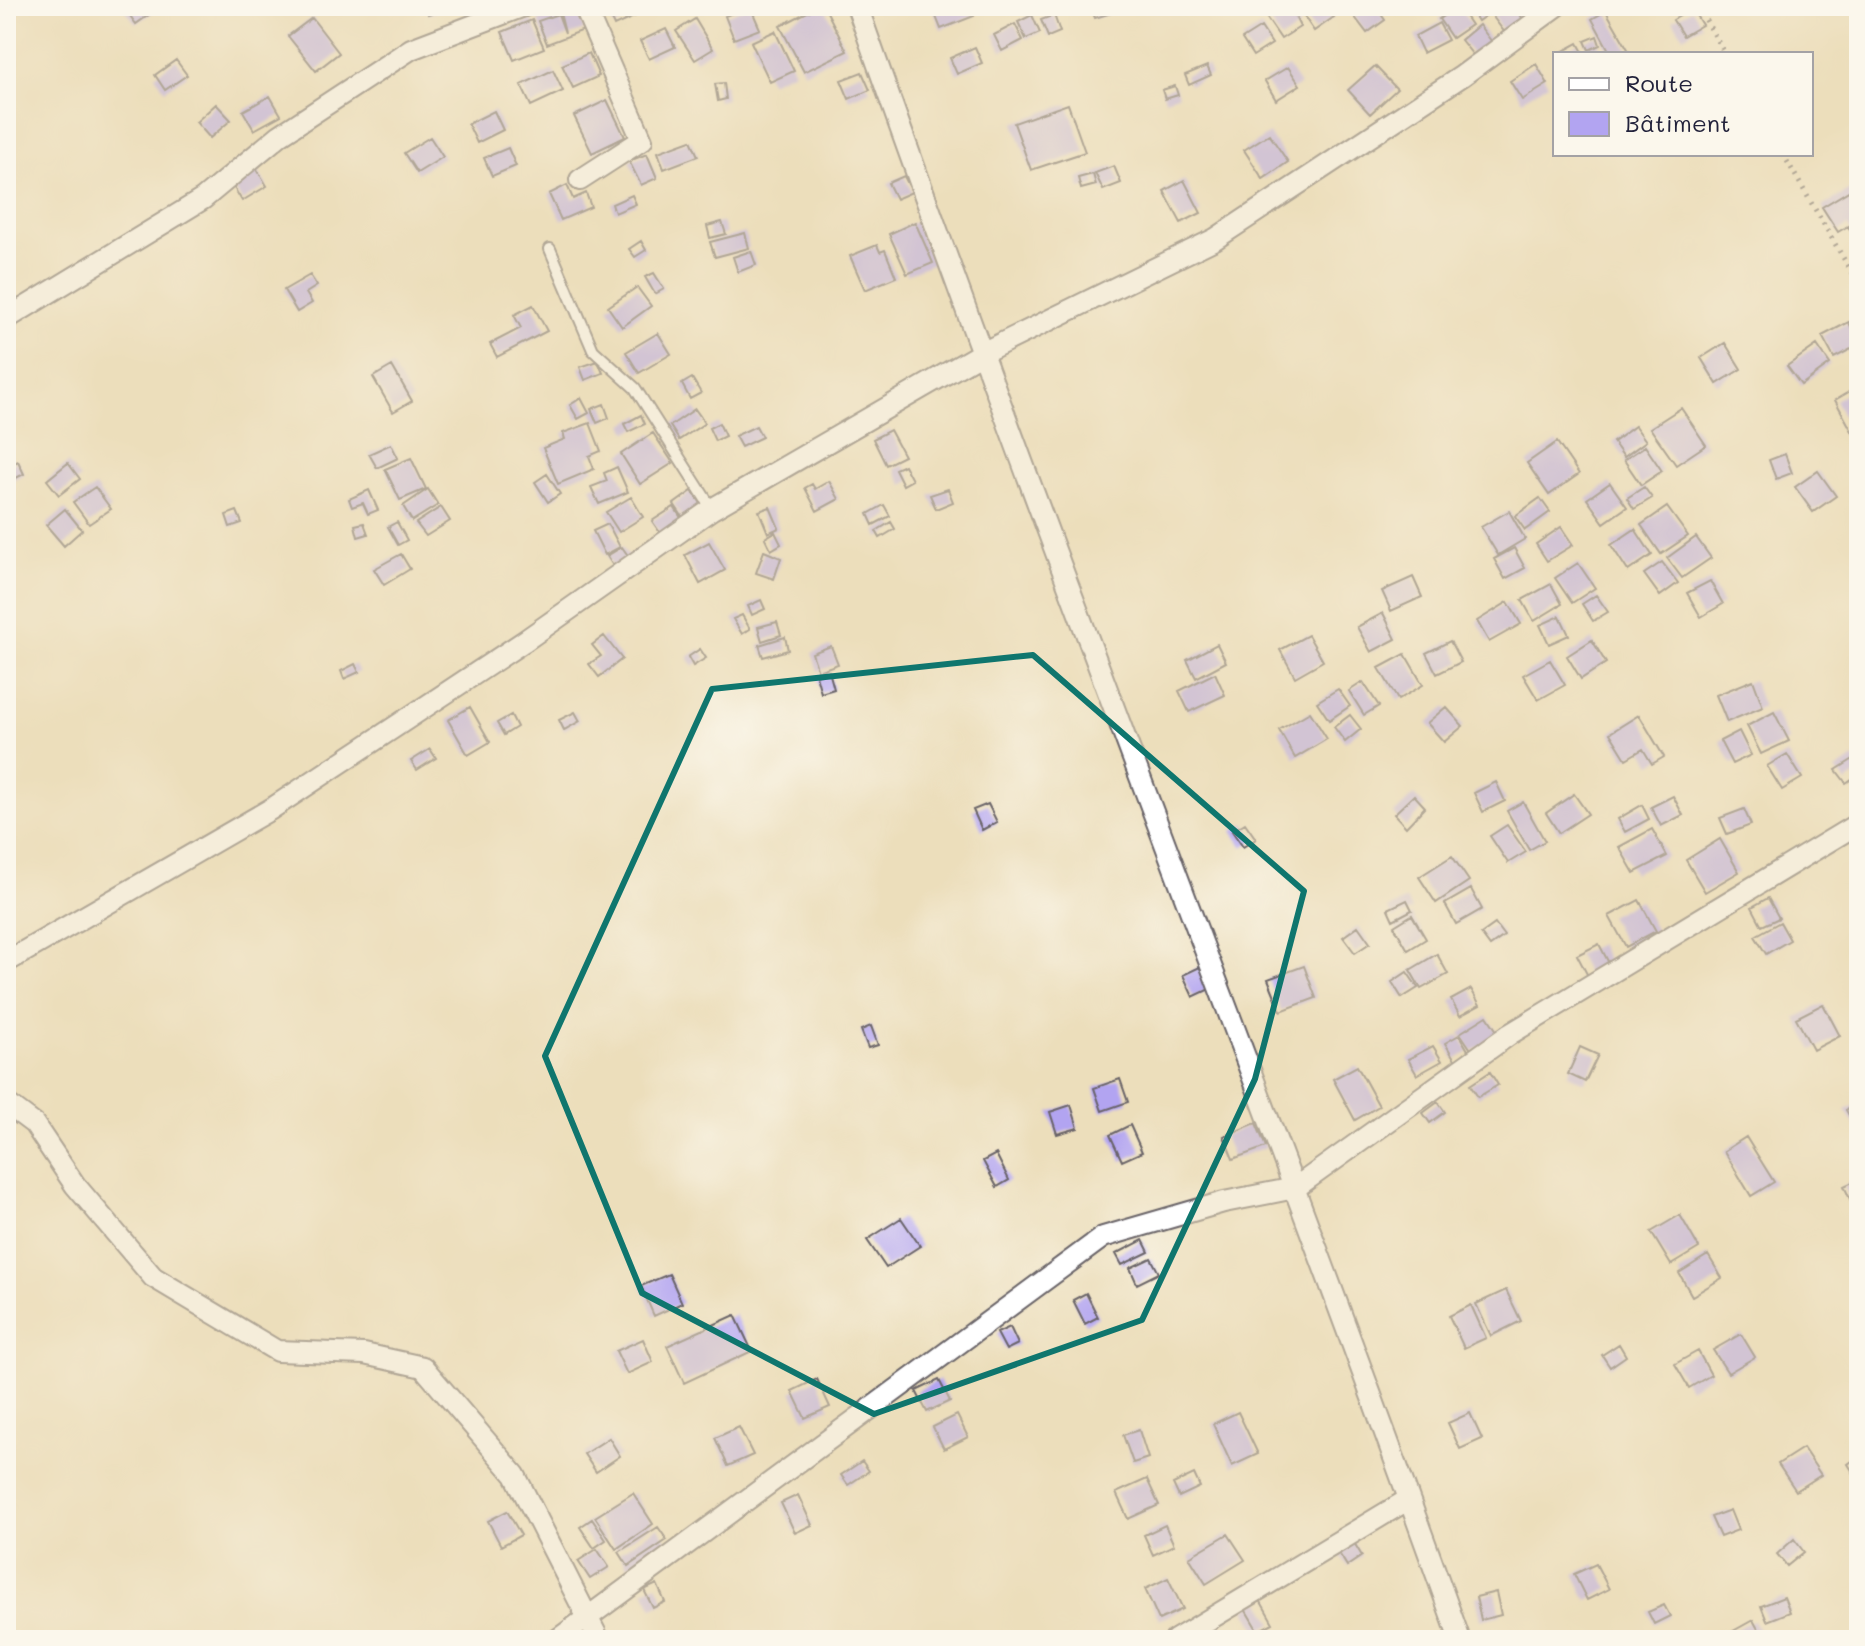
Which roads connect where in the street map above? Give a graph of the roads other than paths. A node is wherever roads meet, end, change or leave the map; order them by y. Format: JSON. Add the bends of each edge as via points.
{"nodes":[{"id":1,"x":524,"y":6,"type":"edge"},
{"id":2,"x":584,"y":6,"type":"edge"},
{"id":3,"x":857,"y":6,"type":"edge"},
{"id":4,"x":1557,"y":6,"type":"edge"},
{"id":5,"x":580,"y":180,"type":"dead end"},
{"id":6,"x":550,"y":249,"type":"dead end"},
{"id":7,"x":6,"y":319,"type":"edge"},
{"id":8,"x":980,"y":354,"type":"junction"},
{"id":9,"x":712,"y":509,"type":"junction"},
{"id":10,"x":1859,"y":823,"type":"edge"},
{"id":11,"x":6,"y":962,"type":"edge"},
{"id":12,"x":6,"y":1103,"type":"edge"},
{"id":13,"x":1295,"y":1188,"type":"junction"},
{"id":14,"x":1409,"y":1499,"type":"junction"},
{"id":15,"x":586,"y":1619,"type":"junction"},
{"id":16,"x":557,"y":1640,"type":"edge"},
{"id":17,"x":599,"y":1640,"type":"edge"},
{"id":18,"x":1175,"y":1640,"type":"edge"},
{"id":19,"x":1460,"y":1640,"type":"edge"}],
"edges":[{"from":1,"to":7,"type":"street","via":[[411,49],[280,135],[203,199]]},
{"from":2,"to":5,"type":"street","via":[[642,140]]},
{"from":3,"to":8,"type":"street"},
{"from":4,"to":8,"type":"street","via":[[1462,76],[1215,239]]},
{"from":6,"to":9,"type":"lane","via":[[593,350],[635,388]]},
{"from":8,"to":9,"type":"street"},
{"from":8,"to":13,"type":"street"},
{"from":9,"to":11,"type":"street","via":[[271,809]]},
{"from":10,"to":13,"type":"street","via":[[1510,1034]]},
{"from":12,"to":15,"type":"street","via":[[34,1124],[75,1185],[153,1277],[277,1351],[364,1354],[423,1367],[515,1475]]},
{"from":13,"to":14,"type":"street"},
{"from":13,"to":15,"type":"street","via":[[1103,1237]]},
{"from":14,"to":18,"type":"street"},
{"from":14,"to":19,"type":"street"},
{"from":15,"to":16,"type":"street"},
{"from":15,"to":17,"type":"street"}]}
